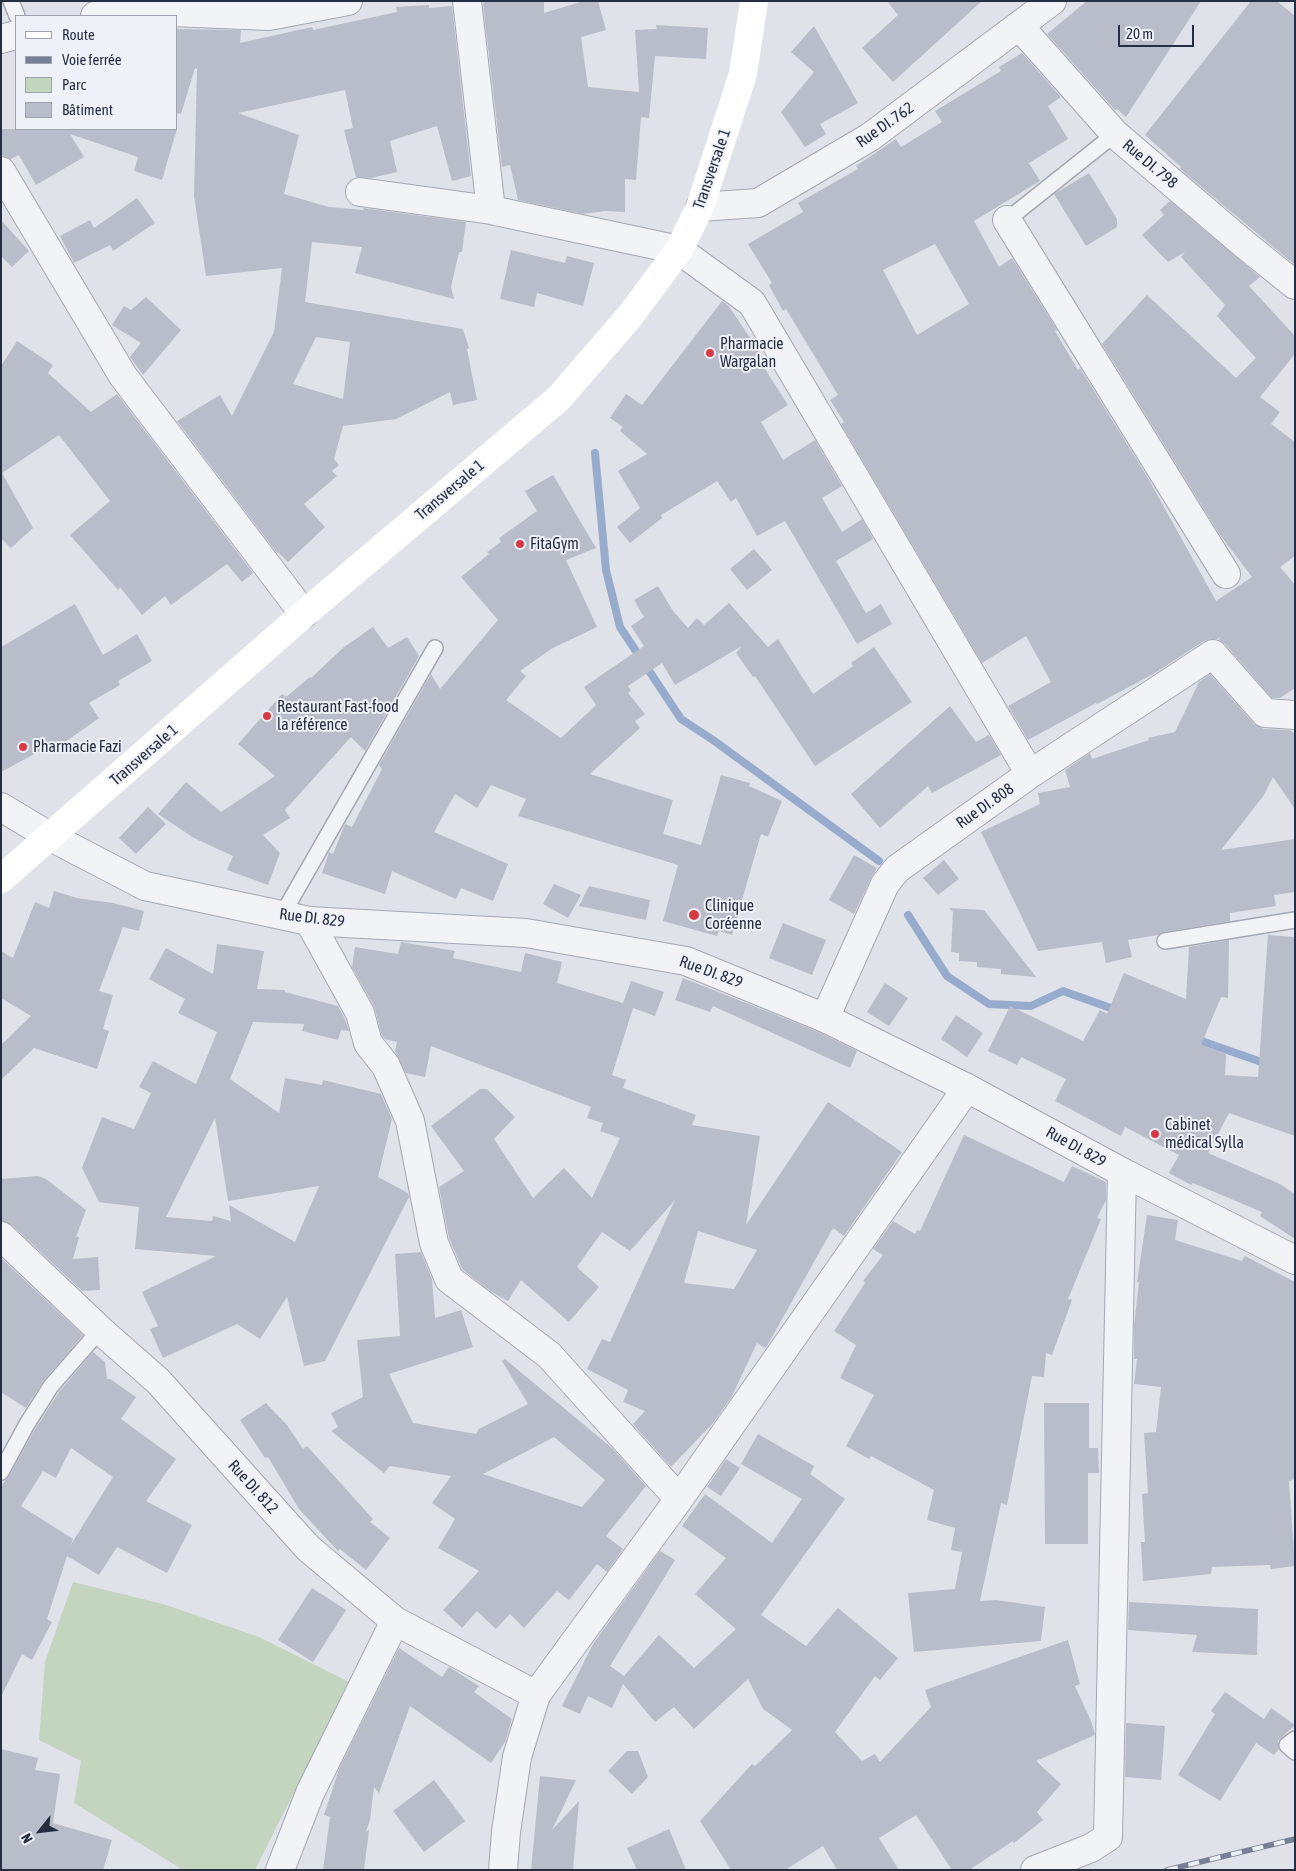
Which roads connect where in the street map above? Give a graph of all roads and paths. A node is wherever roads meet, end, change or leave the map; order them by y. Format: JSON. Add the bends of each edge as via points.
{"nodes":[{"id":1,"x":12,"y":1,"type":"edge"},
{"id":2,"x":348,"y":1,"type":"edge"},
{"id":3,"x":467,"y":1,"type":"edge"},
{"id":4,"x":754,"y":1,"type":"edge"},
{"id":5,"x":1052,"y":1,"type":"edge"},
{"id":6,"x":17,"y":15,"type":"edge"},
{"id":7,"x":100,"y":15,"type":"edge"},
{"id":8,"x":1020,"y":27,"type":"junction"},
{"id":9,"x":15,"y":35,"type":"edge"},
{"id":10,"x":1,"y":39,"type":"edge"},
{"id":11,"x":1115,"y":134,"type":"junction"},
{"id":12,"x":1,"y":171,"type":"edge"},
{"id":13,"x":360,"y":192,"type":"dead end"},
{"id":14,"x":700,"y":207,"type":"junction"},
{"id":15,"x":491,"y":210,"type":"junction"},
{"id":16,"x":1007,"y":220,"type":"joint"},
{"id":17,"x":679,"y":250,"type":"junction"},
{"id":18,"x":1295,"y":285,"type":"edge"},
{"id":19,"x":1226,"y":574,"type":"dead end"},
{"id":20,"x":304,"y":614,"type":"junction"},
{"id":21,"x":435,"y":648,"type":"dead end"},
{"id":22,"x":1295,"y":715,"type":"edge"},
{"id":23,"x":1030,"y":774,"type":"junction"},
{"id":24,"x":1,"y":807,"type":"edge"},
{"id":25,"x":51,"y":837,"type":"junction"},
{"id":26,"x":1,"y":879,"type":"edge"},
{"id":27,"x":282,"y":915,"type":"junction"},
{"id":28,"x":1295,"y":920,"type":"edge"},
{"id":29,"x":308,"y":921,"type":"junction"},
{"id":30,"x":1165,"y":941,"type":"dead end"},
{"id":31,"x":825,"y":1018,"type":"junction"},
{"id":32,"x":967,"y":1088,"type":"junction"},
{"id":33,"x":1122,"y":1172,"type":"junction"},
{"id":34,"x":1,"y":1236,"type":"edge"},
{"id":35,"x":1295,"y":1260,"type":"edge"},
{"id":36,"x":100,"y":1330,"type":"junction"},
{"id":37,"x":1,"y":1472,"type":"edge"},
{"id":38,"x":679,"y":1499,"type":"junction"},
{"id":39,"x":394,"y":1621,"type":"junction"},
{"id":40,"x":536,"y":1695,"type":"junction"},
{"id":41,"x":1295,"y":1739,"type":"edge"},
{"id":42,"x":1295,"y":1752,"type":"edge"},
{"id":43,"x":280,"y":1870,"type":"edge"},
{"id":44,"x":503,"y":1870,"type":"edge"},
{"id":45,"x":1036,"y":1870,"type":"edge"}],
"edges":[{"from":1,"to":6,"type":"lane"},
{"from":2,"to":7,"type":"street","via":[[269,16],[123,10]]},
{"from":3,"to":15,"type":"street"},
{"from":4,"to":14,"type":"main road","name":"Transversale 1","via":[[743,74]]},
{"from":5,"to":8,"type":"street","name":"Rue DI. 762"},
{"from":8,"to":11,"type":"street","name":"Rue DI. 798"},
{"from":8,"to":14,"type":"street","name":"Rue DI. 762","via":[[870,137],[758,203]]},
{"from":9,"to":10,"type":"street"},
{"from":11,"to":16,"type":"lane"},
{"from":11,"to":18,"type":"street","name":"Rue DI. 798"},
{"from":12,"to":20,"type":"street","via":[[123,376]]},
{"from":13,"to":15,"type":"street"},
{"from":14,"to":17,"type":"main road","name":"Transversale 1"},
{"from":15,"to":17,"type":"street"},
{"from":16,"to":19,"type":"street"},
{"from":17,"to":20,"type":"main road","name":"Transversale 1","via":[[630,316],[559,398]]},
{"from":17,"to":23,"type":"street","via":[[752,303]]},
{"from":20,"to":25,"type":"main road","name":"Transversale 1"},
{"from":21,"to":27,"type":"lane"},
{"from":22,"to":23,"type":"street","name":"Rue DI. 808","via":[[1265,713],[1213,654]]},
{"from":23,"to":31,"type":"street","name":"Rue DI. 808","via":[[897,869],[885,884]]},
{"from":24,"to":25,"type":"street","name":"Rue DI. 829"},
{"from":25,"to":26,"type":"main road","name":"Transversale 1"},
{"from":25,"to":27,"type":"street","name":"Rue DI. 829","via":[[145,886]]},
{"from":27,"to":29,"type":"street","name":"Rue DI. 829"},
{"from":28,"to":30,"type":"lane"},
{"from":29,"to":31,"type":"street","name":"Rue DI. 829","via":[[526,933],[686,961]]},
{"from":29,"to":38,"type":"street","via":[[360,1014],[368,1043],[386,1066],[410,1121],[434,1243],[449,1279],[549,1355]]},
{"from":31,"to":32,"type":"street","name":"Rue DI. 829"},
{"from":32,"to":33,"type":"street","name":"Rue DI. 829"},
{"from":32,"to":38,"type":"street"},
{"from":33,"to":35,"type":"street","name":"Rue DI. 829"},
{"from":33,"to":45,"type":"street","via":[[1108,1837],[1091,1848]]},
{"from":34,"to":36,"type":"street","name":"Rue DI. 812"},
{"from":36,"to":37,"type":"lane","via":[[51,1386]]},
{"from":36,"to":39,"type":"street","name":"Rue DI. 812","via":[[158,1381],[308,1548]]},
{"from":38,"to":40,"type":"street"},
{"from":39,"to":40,"type":"street","name":"Rue DI. 812"},
{"from":39,"to":43,"type":"street","via":[[310,1793]]},
{"from":40,"to":44,"type":"street","via":[[517,1757]]},
{"from":41,"to":42,"type":"lane","via":[[1287,1745]]}]}
